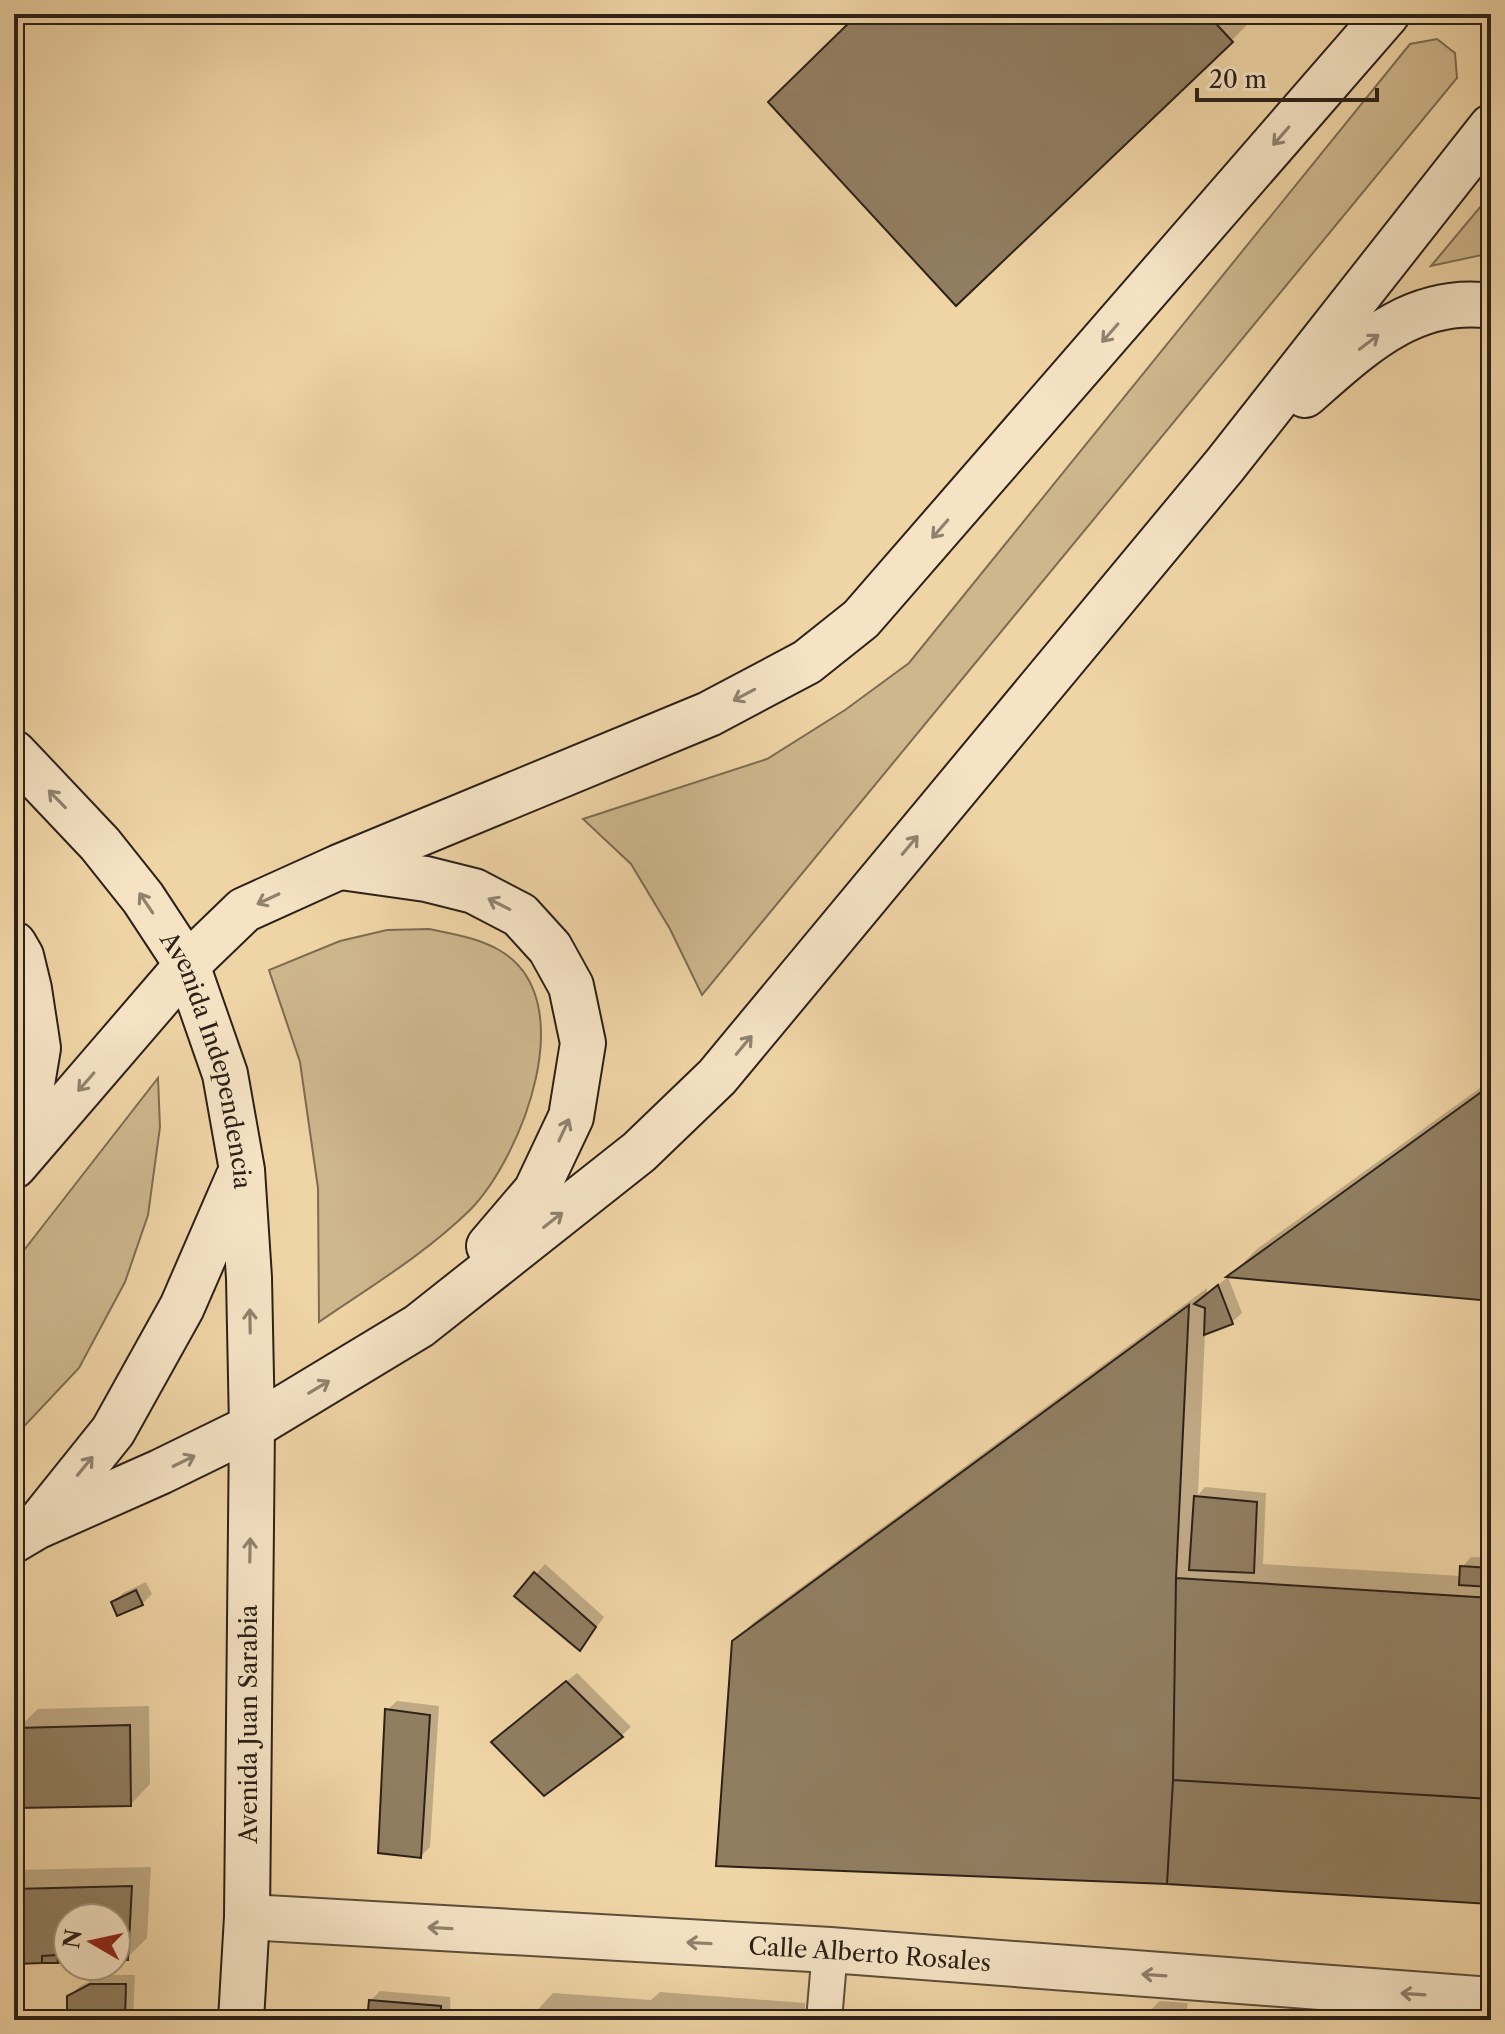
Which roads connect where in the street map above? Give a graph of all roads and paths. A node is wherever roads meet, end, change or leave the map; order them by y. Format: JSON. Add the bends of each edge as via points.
{"nodes":[{"id":1,"x":1387,"y":14,"type":"edge"},
{"id":2,"x":1491,"y":127,"type":"edge"},
{"id":3,"x":1491,"y":306,"type":"edge"},
{"id":4,"x":1225,"y":465,"type":"junction"},
{"id":5,"x":14,"y":753,"type":"edge"},
{"id":6,"x":339,"y":867,"type":"junction"},
{"id":7,"x":14,"y":944,"type":"edge"},
{"id":8,"x":187,"y":965,"type":"junction"},
{"id":9,"x":14,"y":1154,"type":"edge"},
{"id":10,"x":14,"y":1166,"type":"edge"},
{"id":11,"x":242,"y":1170,"type":"junction"},
{"id":12,"x":419,"y":1326,"type":"junction"},
{"id":13,"x":252,"y":1427,"type":"junction"},
{"id":14,"x":25,"y":1533,"type":"edge"},
{"id":15,"x":247,"y":1917,"type":"junction"},
{"id":16,"x":830,"y":1950,"type":"junction"},
{"id":17,"x":1491,"y":2000,"type":"edge"},
{"id":18,"x":241,"y":2020,"type":"edge"},
{"id":19,"x":824,"y":2020,"type":"edge"}],
"edges":[{"from":1,"to":6,"type":"main road","one_way":true,"via":[[861,619],[807,662],[709,714]]},
{"from":2,"to":4,"type":"main road"},
{"from":4,"to":3,"type":"main road","one_way":true,"via":[[1387,329],[1427,309]]},
{"from":12,"to":4,"type":"main road","one_way":true,"via":[[639,1152],[717,1077]]},
{"from":8,"to":5,"type":"main road","name":"Avenida Independencia","one_way":true,"via":[[100,844]]},
{"from":6,"to":8,"type":"main road","one_way":true,"via":[[244,910]]},
{"from":12,"to":6,"type":"main road","one_way":true,"via":[[536,1191],[571,1117],[583,1043],[571,986],[550,948],[520,915],[474,891]]},
{"from":7,"to":9,"type":"main road","via":[[29,989],[38,1048]]},
{"from":8,"to":10,"type":"main road","one_way":true},
{"from":8,"to":11,"type":"main road","name":"Avenida Independencia","via":[[225,1074]]},
{"from":13,"to":11,"type":"main road","name":"Avenida Independencia","one_way":true},
{"from":14,"to":11,"type":"main road","one_way":true,"via":[[113,1431],[182,1307]]},
{"from":13,"to":12,"type":"main road","one_way":true},
{"from":14,"to":13,"type":"main road","one_way":true},
{"from":15,"to":13,"type":"main road","name":"Avenida Juan Sarabia","one_way":true},
{"from":16,"to":15,"type":"main road","name":"Calle Alberto Rosales","one_way":true},
{"from":15,"to":18,"type":"main road","name":"Avenida Juan Sarabia"},
{"from":17,"to":16,"type":"main road","name":"Calle Alberto Rosales","one_way":true},
{"from":16,"to":19,"type":"lane"}]}
